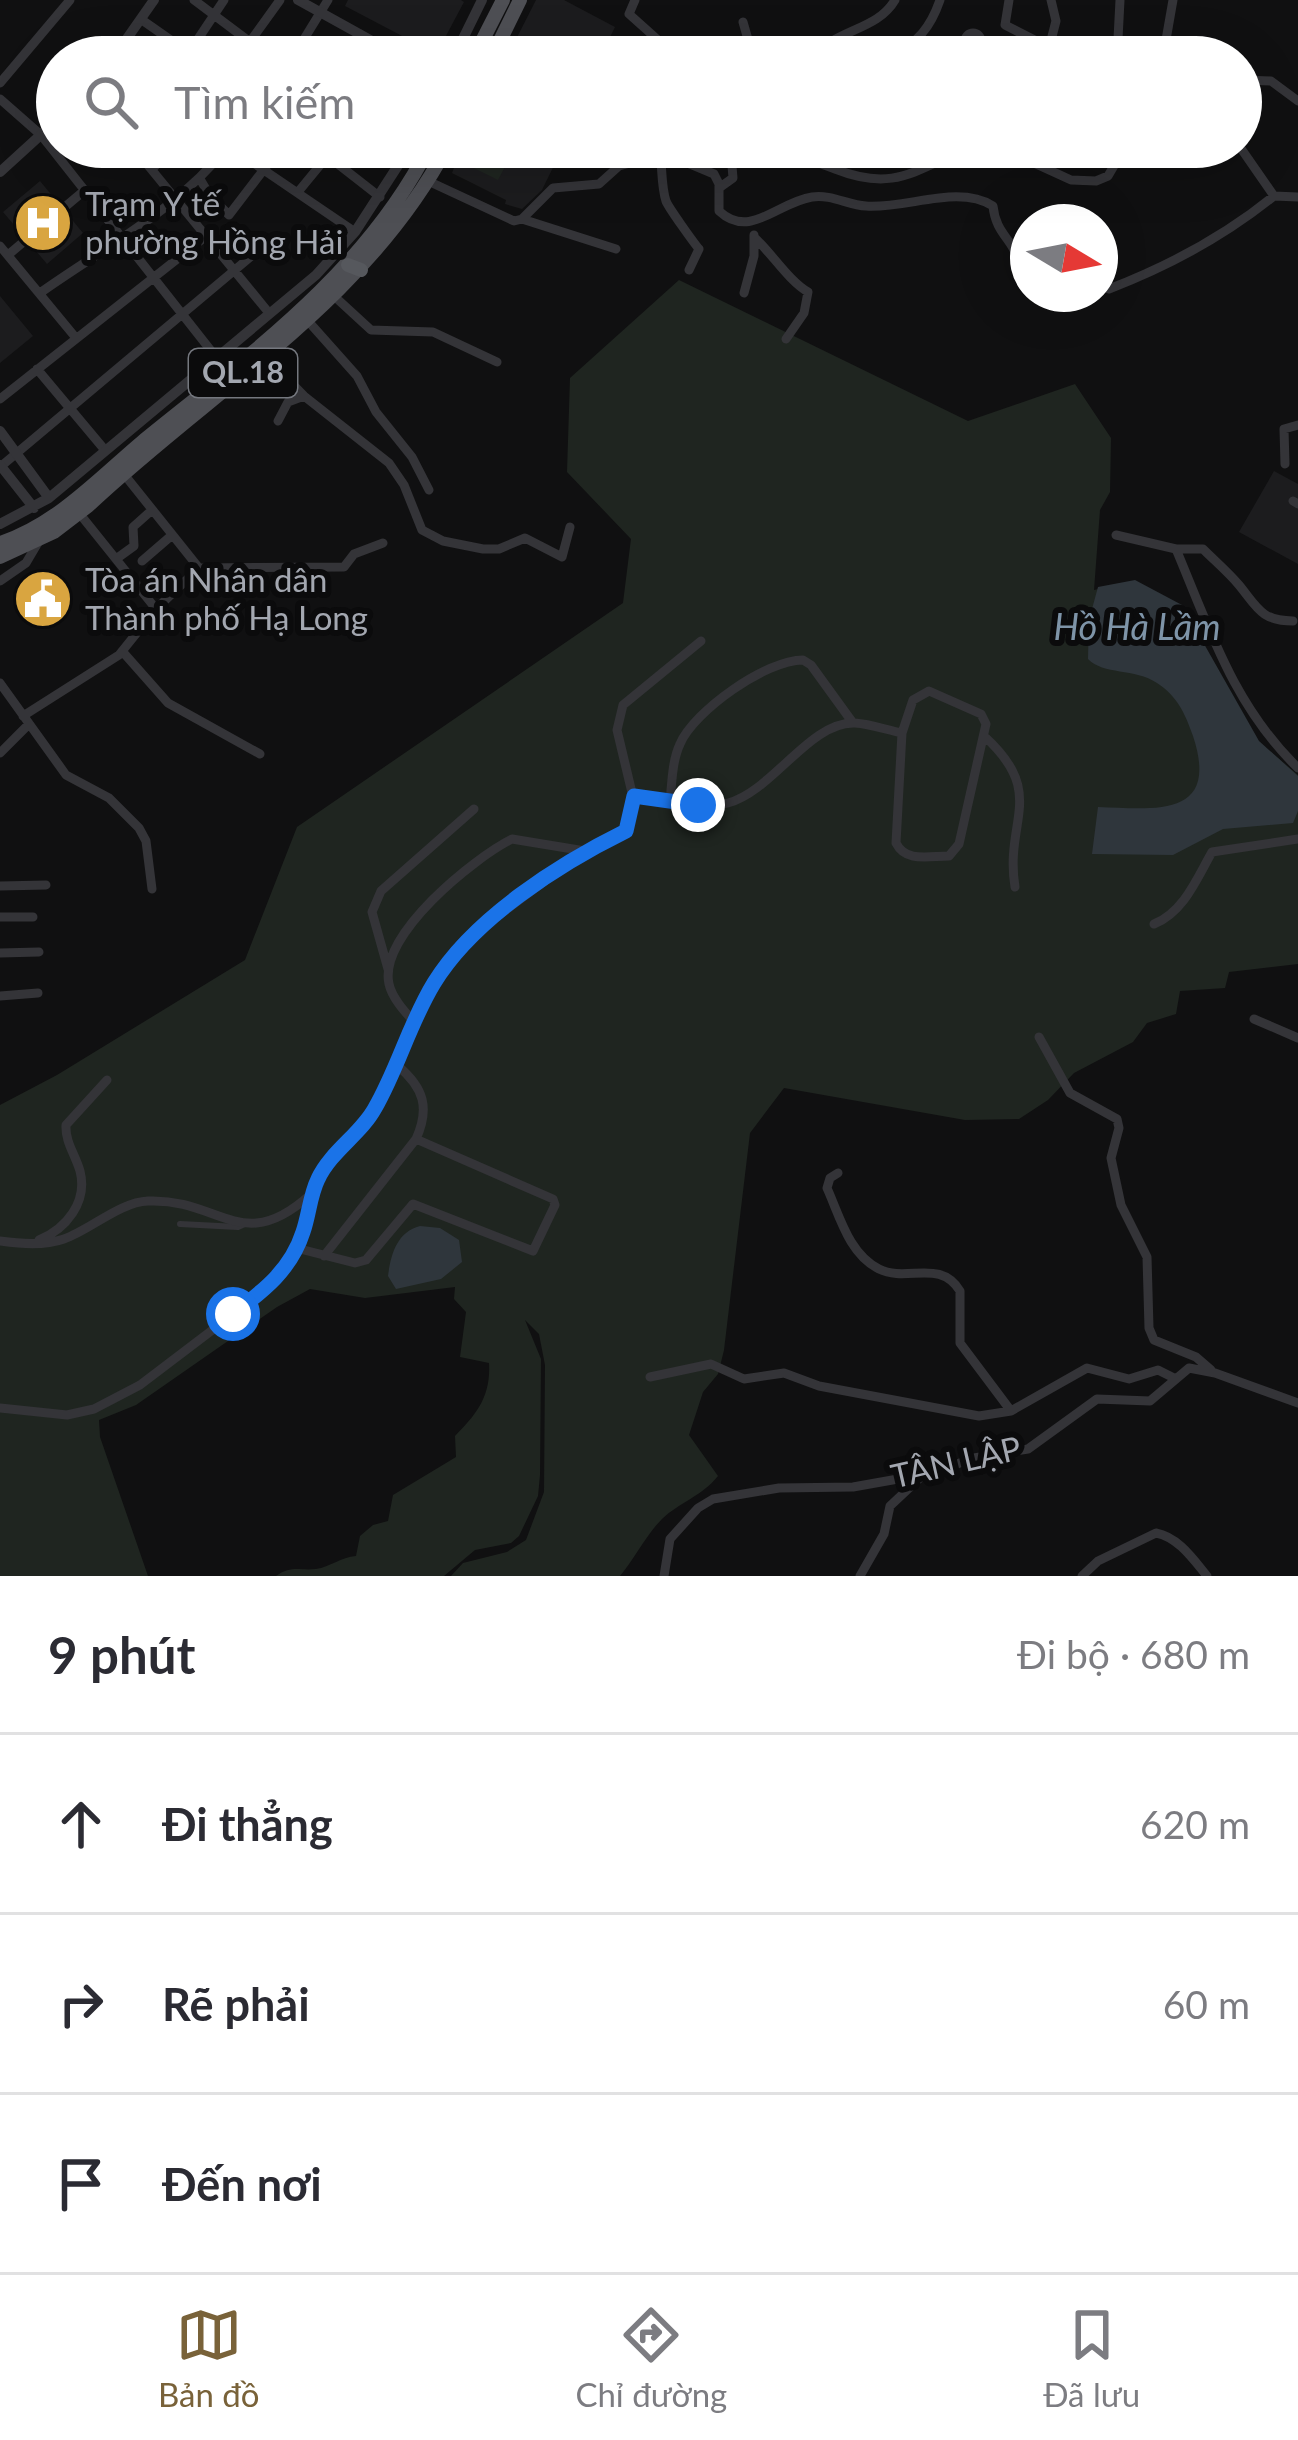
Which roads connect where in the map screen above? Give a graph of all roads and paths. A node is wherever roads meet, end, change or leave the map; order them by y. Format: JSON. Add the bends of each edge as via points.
{"nodes":[{"id":1,"x":70,"y":0,"type":"edge"},
{"id":2,"x":154,"y":0,"type":"edge"},
{"id":3,"x":194,"y":0,"type":"edge"},
{"id":4,"x":224,"y":0,"type":"edge"},
{"id":5,"x":280,"y":0,"type":"edge"},
{"id":6,"x":298,"y":0,"type":"edge"},
{"id":7,"x":328,"y":0,"type":"edge"},
{"id":8,"x":502,"y":0,"type":"edge"},
{"id":9,"x":520,"y":0,"type":"edge"},
{"id":10,"x":635,"y":0,"type":"edge"},
{"id":11,"x":896,"y":0,"type":"edge"},
{"id":12,"x":940,"y":0,"type":"edge"},
{"id":13,"x":1009,"y":0,"type":"edge"},
{"id":14,"x":1051,"y":0,"type":"edge"},
{"id":15,"x":1120,"y":0,"type":"edge"},
{"id":16,"x":1173,"y":0,"type":"edge"},
{"id":17,"x":480,"y":3,"type":"edge"},
{"id":18,"x":321,"y":13,"type":"junction"},
{"id":19,"x":628,"y":14,"type":"junction"},
{"id":20,"x":214,"y":15,"type":"junction"},
{"id":21,"x":495,"y":15,"type":"junction"},
{"id":22,"x":142,"y":20,"type":"junction"},
{"id":23,"x":742,"y":22,"type":"dead end"},
{"id":24,"x":620,"y":23,"type":"dead end"},
{"id":25,"x":1005,"y":25,"type":"junction"},
{"id":26,"x":360,"y":34,"type":"joint"},
{"id":27,"x":39,"y":36,"type":"edge"},
{"id":28,"x":130,"y":36,"type":"edge"},
{"id":29,"x":163,"y":36,"type":"edge"},
{"id":30,"x":202,"y":36,"type":"edge"},
{"id":31,"x":242,"y":36,"type":"edge"},
{"id":32,"x":254,"y":36,"type":"edge"},
{"id":33,"x":306,"y":36,"type":"edge"},
{"id":34,"x":363,"y":36,"type":"edge"},
{"id":35,"x":464,"y":36,"type":"edge"},
{"id":36,"x":484,"y":36,"type":"edge"},
{"id":37,"x":502,"y":36,"type":"edge"},
{"id":38,"x":653,"y":36,"type":"edge"},
{"id":39,"x":746,"y":36,"type":"edge"},
{"id":40,"x":841,"y":36,"type":"edge"},
{"id":41,"x":921,"y":36,"type":"edge"},
{"id":42,"x":984,"y":36,"type":"edge"},
{"id":43,"x":1026,"y":36,"type":"edge"},
{"id":44,"x":1052,"y":36,"type":"edge"},
{"id":45,"x":1118,"y":36,"type":"edge"},
{"id":46,"x":1167,"y":36,"type":"edge"},
{"id":47,"x":36,"y":40,"type":"edge"},
{"id":48,"x":1262,"y":80,"type":"edge"},
{"id":49,"x":0,"y":82,"type":"edge"},
{"id":50,"x":0,"y":99,"type":"edge"},
{"id":51,"x":1298,"y":101,"type":"edge"},
{"id":52,"x":36,"y":131,"type":"edge"},
{"id":53,"x":36,"y":140,"type":"edge"},
{"id":54,"x":67,"y":168,"type":"edge"},
{"id":55,"x":210,"y":168,"type":"edge"},
{"id":56,"x":260,"y":168,"type":"edge"},
{"id":57,"x":318,"y":168,"type":"edge"},
{"id":58,"x":348,"y":168,"type":"edge"},
{"id":59,"x":394,"y":168,"type":"edge"},
{"id":60,"x":416,"y":168,"type":"edge"},
{"id":61,"x":435,"y":168,"type":"edge"},
{"id":62,"x":617,"y":168,"type":"edge"},
{"id":63,"x":662,"y":168,"type":"edge"},
{"id":64,"x":702,"y":168,"type":"edge"},
{"id":65,"x":732,"y":168,"type":"edge"},
{"id":66,"x":836,"y":168,"type":"edge"},
{"id":67,"x":922,"y":168,"type":"edge"},
{"id":68,"x":1050,"y":168,"type":"edge"},
{"id":69,"x":1113,"y":168,"type":"edge"},
{"id":70,"x":1254,"y":168,"type":"edge"},
{"id":71,"x":152,"y":169,"type":"edge"},
{"id":72,"x":263,"y":170,"type":"junction"},
{"id":73,"x":0,"y":172,"type":"edge"},
{"id":74,"x":200,"y":179,"type":"junction"},
{"id":75,"x":428,"y":181,"type":"junction"},
{"id":76,"x":719,"y":188,"type":"junction"},
{"id":77,"x":85,"y":190,"type":"junction"},
{"id":78,"x":298,"y":192,"type":"junction"},
{"id":79,"x":1274,"y":196,"type":"junction"},
{"id":80,"x":380,"y":197,"type":"junction"},
{"id":81,"x":1298,"y":197,"type":"edge"},
{"id":82,"x":175,"y":200,"type":"junction"},
{"id":83,"x":522,"y":219,"type":"junction"},
{"id":84,"x":750,"y":224,"type":"junction"},
{"id":85,"x":355,"y":232,"type":"junction"},
{"id":86,"x":120,"y":236,"type":"junction"},
{"id":87,"x":205,"y":237,"type":"junction"},
{"id":88,"x":755,"y":238,"type":"junction"},
{"id":89,"x":267,"y":243,"type":"dead end"},
{"id":90,"x":1010,"y":243,"type":"edge"},
{"id":91,"x":0,"y":246,"type":"edge"},
{"id":92,"x":616,"y":249,"type":"dead end"},
{"id":93,"x":8,"y":256,"type":"junction"},
{"id":94,"x":354,"y":267,"type":"junction"},
{"id":95,"x":689,"y":270,"type":"dead end"},
{"id":96,"x":234,"y":272,"type":"junction"},
{"id":97,"x":152,"y":278,"type":"junction"},
{"id":98,"x":1118,"y":286,"type":"edge"},
{"id":99,"x":40,"y":292,"type":"junction"},
{"id":100,"x":744,"y":293,"type":"dead end"},
{"id":101,"x":334,"y":296,"type":"junction"},
{"id":102,"x":268,"y":313,"type":"junction"},
{"id":103,"x":184,"y":314,"type":"junction"},
{"id":104,"x":308,"y":321,"type":"junction"},
{"id":105,"x":76,"y":338,"type":"junction"},
{"id":106,"x":786,"y":339,"type":"dead end"},
{"id":107,"x":264,"y":356,"type":"junction"},
{"id":108,"x":216,"y":357,"type":"junction"},
{"id":109,"x":497,"y":362,"type":"dead end"},
{"id":110,"x":37,"y":369,"type":"junction"},
{"id":111,"x":304,"y":396,"type":"junction"},
{"id":112,"x":0,"y":398,"type":"edge"},
{"id":113,"x":68,"y":407,"type":"junction"},
{"id":114,"x":278,"y":421,"type":"dead end"},
{"id":115,"x":1298,"y":424,"type":"edge"},
{"id":116,"x":0,"y":431,"type":"edge"},
{"id":117,"x":104,"y":449,"type":"junction"},
{"id":118,"x":15,"y":452,"type":"junction"},
{"id":119,"x":1285,"y":464,"type":"dead end"},
{"id":120,"x":0,"y":466,"type":"edge"},
{"id":121,"x":119,"y":469,"type":"junction"},
{"id":122,"x":429,"y":490,"type":"dead end"},
{"id":123,"x":49,"y":498,"type":"junction"},
{"id":124,"x":34,"y":508,"type":"junction"},
{"id":125,"x":151,"y":511,"type":"junction"},
{"id":126,"x":79,"y":513,"type":"junction"},
{"id":127,"x":0,"y":524,"type":"edge"},
{"id":128,"x":570,"y":527,"type":"dead end"},
{"id":129,"x":171,"y":536,"type":"junction"},
{"id":130,"x":1116,"y":536,"type":"dead end"},
{"id":131,"x":39,"y":541,"type":"junction"},
{"id":132,"x":0,"y":543,"type":"edge"},
{"id":133,"x":383,"y":543,"type":"dead end"},
{"id":134,"x":1176,"y":549,"type":"junction"},
{"id":135,"x":0,"y":557,"type":"edge"},
{"id":136,"x":116,"y":560,"type":"junction"},
{"id":137,"x":142,"y":561,"type":"dead end"},
{"id":138,"x":199,"y":568,"type":"junction"},
{"id":139,"x":0,"y":581,"type":"edge"},
{"id":140,"x":208,"y":587,"type":"dead end"},
{"id":141,"x":156,"y":609,"type":"junction"},
{"id":142,"x":1293,"y":622,"type":"dead end"},
{"id":143,"x":701,"y":641,"type":"dead end"},
{"id":144,"x":122,"y":651,"type":"junction"},
{"id":145,"x":0,"y":683,"type":"edge"},
{"id":146,"x":26,"y":720,"type":"junction"},
{"id":147,"x":853,"y":723,"type":"junction"},
{"id":148,"x":902,"y":734,"type":"junction"},
{"id":149,"x":984,"y":736,"type":"junction"},
{"id":150,"x":0,"y":753,"type":"edge"},
{"id":151,"x":260,"y":754,"type":"dead end"},
{"id":152,"x":1298,"y":768,"type":"edge"},
{"id":153,"x":634,"y":796,"type":"junction"},
{"id":154,"x":670,"y":801,"type":"junction"},
{"id":155,"x":474,"y":809,"type":"dead end"},
{"id":156,"x":1298,"y":839,"type":"edge"},
{"id":157,"x":585,"y":851,"type":"junction"},
{"id":158,"x":46,"y":885,"type":"dead end"},
{"id":159,"x":0,"y":886,"type":"edge"},
{"id":160,"x":1015,"y":887,"type":"dead end"},
{"id":161,"x":152,"y":889,"type":"dead end"},
{"id":162,"x":33,"y":916,"type":"dead end"},
{"id":163,"x":0,"y":917,"type":"edge"},
{"id":164,"x":1154,"y":924,"type":"dead end"},
{"id":165,"x":39,"y":952,"type":"dead end"},
{"id":166,"x":0,"y":953,"type":"edge"},
{"id":167,"x":388,"y":969,"type":"junction"},
{"id":168,"x":38,"y":993,"type":"dead end"},
{"id":169,"x":0,"y":996,"type":"edge"},
{"id":170,"x":1254,"y":1019,"type":"dead end"},
{"id":171,"x":415,"y":1023,"type":"junction"},
{"id":172,"x":1039,"y":1037,"type":"dead end"},
{"id":173,"x":1298,"y":1038,"type":"edge"},
{"id":174,"x":398,"y":1066,"type":"junction"},
{"id":175,"x":107,"y":1080,"type":"dead end"},
{"id":176,"x":416,"y":1138,"type":"junction"},
{"id":177,"x":838,"y":1173,"type":"dead end"},
{"id":178,"x":315,"y":1190,"type":"junction"},
{"id":179,"x":247,"y":1223,"type":"junction"},
{"id":180,"x":180,"y":1224,"type":"dead end"},
{"id":181,"x":0,"y":1241,"type":"edge"},
{"id":182,"x":28,"y":1244,"type":"junction"},
{"id":183,"x":296,"y":1248,"type":"junction"},
{"id":184,"x":324,"y":1256,"type":"junction"},
{"id":185,"x":1215,"y":1373,"type":"junction"},
{"id":186,"x":650,"y":1377,"type":"dead end"},
{"id":187,"x":1174,"y":1378,"type":"junction"},
{"id":188,"x":1298,"y":1403,"type":"edge"},
{"id":189,"x":0,"y":1408,"type":"edge"},
{"id":190,"x":1012,"y":1412,"type":"junction"},
{"id":191,"x":927,"y":1471,"type":"junction"},
{"id":192,"x":664,"y":1576,"type":"edge"},
{"id":193,"x":860,"y":1576,"type":"edge"},
{"id":194,"x":1082,"y":1576,"type":"edge"},
{"id":195,"x":1207,"y":1576,"type":"edge"}],
"edges":[{"from":1,"to":27,"type":"street"},
{"from":2,"to":22,"type":"street"},
{"from":3,"to":20,"type":"street"},
{"from":4,"to":20,"type":"street"},
{"from":5,"to":32,"type":"street"},
{"from":6,"to":18,"type":"street"},
{"from":7,"to":18,"type":"street"},
{"from":8,"to":21,"type":"main road"},
{"from":9,"to":37,"type":"main road"},
{"from":10,"to":19,"type":"street"},
{"from":11,"to":40,"type":"street","via":[[881,19]]},
{"from":12,"to":41,"type":"street"},
{"from":13,"to":25,"type":"street"},
{"from":14,"to":44,"type":"street"},
{"from":15,"to":45,"type":"street"},
{"from":16,"to":46,"type":"street"},
{"from":17,"to":21,"type":"street"},
{"from":17,"to":35,"type":"street"},
{"from":18,"to":26,"type":"street"},
{"from":18,"to":33,"type":"street"},
{"from":19,"to":24,"type":"street"},
{"from":19,"to":38,"type":"street"},
{"from":20,"to":30,"type":"street"},
{"from":20,"to":31,"type":"street"},
{"from":21,"to":36,"type":"main road"},
{"from":22,"to":28,"type":"street"},
{"from":22,"to":29,"type":"street"},
{"from":23,"to":39,"type":"street"},
{"from":25,"to":42,"type":"street"},
{"from":25,"to":43,"type":"street"},
{"from":26,"to":34,"type":"street"},
{"from":47,"to":49,"type":"street"},
{"from":48,"to":51,"type":"street"},
{"from":50,"to":52,"type":"street"},
{"from":53,"to":73,"type":"street"},
{"from":54,"to":77,"type":"street"},
{"from":55,"to":74,"type":"street"},
{"from":56,"to":72,"type":"street"},
{"from":57,"to":78,"type":"street"},
{"from":58,"to":80,"type":"street"},
{"from":59,"to":80,"type":"street"},
{"from":60,"to":94,"type":"main road","number":"QL.18"},
{"from":61,"to":75,"type":"main road","number":"QL.18"},
{"from":62,"to":83,"type":"street","via":[[599,184],[554,188]]},
{"from":63,"to":95,"type":"street","via":[[667,206],[699,249]]},
{"from":64,"to":76,"type":"street"},
{"from":65,"to":76,"type":"street","via":[[733,178]]},
{"from":66,"to":67,"type":"street","via":[[877,182]]},
{"from":68,"to":69,"type":"street","via":[[1084,182]]},
{"from":70,"to":79,"type":"street"},
{"from":71,"to":82,"type":"street"},
{"from":72,"to":74,"type":"street","via":[[227,215]]},
{"from":72,"to":78,"type":"street"},
{"from":74,"to":82,"type":"street"},
{"from":75,"to":83,"type":"street"},
{"from":75,"to":94,"type":"main road","number":"QL.18","via":[[400,224]]},
{"from":76,"to":84,"type":"street","via":[[719,211]]},
{"from":77,"to":86,"type":"street"},
{"from":77,"to":93,"type":"street"},
{"from":78,"to":85,"type":"street"},
{"from":79,"to":81,"type":"street"},
{"from":79,"to":98,"type":"street","via":[[1246,220]]},
{"from":80,"to":85,"type":"street"},
{"from":82,"to":86,"type":"street"},
{"from":82,"to":87,"type":"street"},
{"from":83,"to":92,"type":"street"},
{"from":84,"to":88,"type":"street"},
{"from":84,"to":90,"type":"street","via":[[817,195],[896,207],[969,195],[993,206],[995,225]]},
{"from":85,"to":102,"type":"street"},
{"from":86,"to":97,"type":"street"},
{"from":86,"to":99,"type":"street"},
{"from":87,"to":96,"type":"street"},
{"from":87,"to":97,"type":"street"},
{"from":88,"to":100,"type":"street"},
{"from":88,"to":106,"type":"street","via":[[808,294]]},
{"from":89,"to":96,"type":"street"},
{"from":91,"to":93,"type":"street"},
{"from":93,"to":99,"type":"street"},
{"from":94,"to":101,"type":"main road","number":"QL.18"},
{"from":94,"to":121,"type":"main road","number":"QL.18"},
{"from":96,"to":102,"type":"street"},
{"from":96,"to":103,"type":"street"},
{"from":97,"to":103,"type":"street"},
{"from":97,"to":105,"type":"street"},
{"from":99,"to":105,"type":"street"},
{"from":101,"to":104,"type":"main road","number":"QL.18"},
{"from":101,"to":109,"type":"street","via":[[371,330],[433,332]]},
{"from":102,"to":108,"type":"street"},
{"from":103,"to":108,"type":"street"},
{"from":103,"to":113,"type":"street"},
{"from":104,"to":107,"type":"main road","number":"QL.18"},
{"from":104,"to":122,"type":"street","via":[[357,376]]},
{"from":105,"to":110,"type":"street"},
{"from":107,"to":111,"type":"street"},
{"from":107,"to":121,"type":"main road","number":"QL.18"},
{"from":108,"to":117,"type":"street"},
{"from":110,"to":112,"type":"street"},
{"from":110,"to":113,"type":"street"},
{"from":111,"to":114,"type":"street","via":[[288,402]]},
{"from":111,"to":128,"type":"street","via":[[379,453],[404,485],[418,525],[443,542],[492,550],[525,538],[559,557]]},
{"from":113,"to":117,"type":"street"},
{"from":113,"to":118,"type":"street"},
{"from":115,"to":119,"type":"street","via":[[1284,429]]},
{"from":116,"to":118,"type":"street"},
{"from":117,"to":123,"type":"street"},
{"from":118,"to":120,"type":"street"},
{"from":118,"to":123,"type":"street"},
{"from":120,"to":124,"type":"street"},
{"from":121,"to":125,"type":"street"},
{"from":121,"to":126,"type":"main road","number":"QL.18"},
{"from":121,"to":132,"type":"main road","number":"QL.18"},
{"from":123,"to":124,"type":"street"},
{"from":124,"to":127,"type":"street"},
{"from":125,"to":129,"type":"street"},
{"from":125,"to":136,"type":"street","via":[[133,527],[134,546]]},
{"from":126,"to":131,"type":"main road","number":"QL.18"},
{"from":126,"to":136,"type":"street"},
{"from":129,"to":137,"type":"street"},
{"from":129,"to":138,"type":"street"},
{"from":130,"to":134,"type":"street"},
{"from":131,"to":135,"type":"main road","number":"QL.18"},
{"from":131,"to":139,"type":"street"},
{"from":133,"to":138,"type":"street","via":[[344,566]]},
{"from":134,"to":142,"type":"street","via":[[1203,549],[1257,613]]},
{"from":134,"to":152,"type":"street","via":[[1224,668],[1266,737]]},
{"from":136,"to":141,"type":"street"},
{"from":138,"to":140,"type":"street"},
{"from":138,"to":141,"type":"street"},
{"from":141,"to":144,"type":"street"},
{"from":143,"to":153,"type":"street","via":[[622,705],[617,730]]},
{"from":144,"to":146,"type":"street"},
{"from":144,"to":151,"type":"street","via":[[168,703]]},
{"from":145,"to":146,"type":"street"},
{"from":146,"to":150,"type":"street"},
{"from":146,"to":161,"type":"street","via":[[66,775],[109,798],[139,828]]},
{"from":147,"to":148,"type":"street"},
{"from":147,"to":154,"type":"street","via":[[828,731],[730,803]]},
{"from":147,"to":154,"type":"street","via":[[802,660],[755,673],[681,741]]},
{"from":148,"to":149,"type":"street","via":[[913,700],[929,692],[981,714]]},
{"from":148,"to":149,"type":"street","via":[[896,843],[913,857],[957,849]]},
{"from":149,"to":160,"type":"street","via":[[1018,779]]},
{"from":153,"to":154,"type":"street"},
{"from":153,"to":157,"type":"street","via":[[626,831]]},
{"from":155,"to":167,"type":"street","via":[[381,891],[372,912]]},
{"from":156,"to":164,"type":"street","via":[[1218,849],[1189,894]]},
{"from":157,"to":167,"type":"street","via":[[512,838],[495,847],[414,920]]},
{"from":157,"to":171,"type":"street","via":[[460,944]]},
{"from":158,"to":159,"type":"street"},
{"from":162,"to":163,"type":"street"},
{"from":165,"to":166,"type":"street"},
{"from":167,"to":171,"type":"street","via":[[389,986]]},
{"from":168,"to":169,"type":"street"},
{"from":170,"to":173,"type":"street"},
{"from":171,"to":174,"type":"street"},
{"from":172,"to":185,"type":"street","via":[[1070,1094],[1117,1119],[1111,1157],[1130,1230],[1148,1257],[1154,1340]]},
{"from":174,"to":176,"type":"street","via":[[425,1103]]},
{"from":174,"to":178,"type":"street"},
{"from":175,"to":182,"type":"street","via":[[65,1125],[81,1182],[74,1210],[58,1231]]},
{"from":176,"to":184,"type":"street"},
{"from":176,"to":184,"type":"street","via":[[546,1192],[555,1204],[533,1251],[413,1204],[366,1260]]},
{"from":177,"to":190,"type":"street","via":[[827,1188],[854,1247],[882,1270],[926,1270],[956,1283],[960,1343]]},
{"from":178,"to":179,"type":"street","via":[[291,1212],[264,1225]]},
{"from":178,"to":183,"type":"street"},
{"from":179,"to":180,"type":"street"},
{"from":179,"to":182,"type":"street","via":[[146,1201],[61,1240]]},
{"from":181,"to":182,"type":"street"},
{"from":183,"to":184,"type":"street"},
{"from":183,"to":189,"type":"street","via":[[268,1287],[140,1385],[74,1414]]},
{"from":185,"to":187,"type":"street","name":"TÂN LẬP","via":[[1189,1368]]},
{"from":185,"to":188,"type":"street","name":"TÂN LẬP"},
{"from":186,"to":190,"type":"street","via":[[711,1364],[740,1378],[784,1373],[946,1412]]},
{"from":187,"to":190,"type":"street","via":[[1158,1370],[1129,1379],[1087,1368]]},
{"from":187,"to":191,"type":"street","name":"TÂN LẬP","via":[[1150,1401],[1097,1399],[1028,1449]]},
{"from":191,"to":192,"type":"street","name":"TÂN LẬP","via":[[853,1487],[713,1498],[670,1539]]},
{"from":191,"to":193,"type":"street","via":[[890,1506]]},
{"from":194,"to":195,"type":"street","via":[[1161,1533]]}]}
